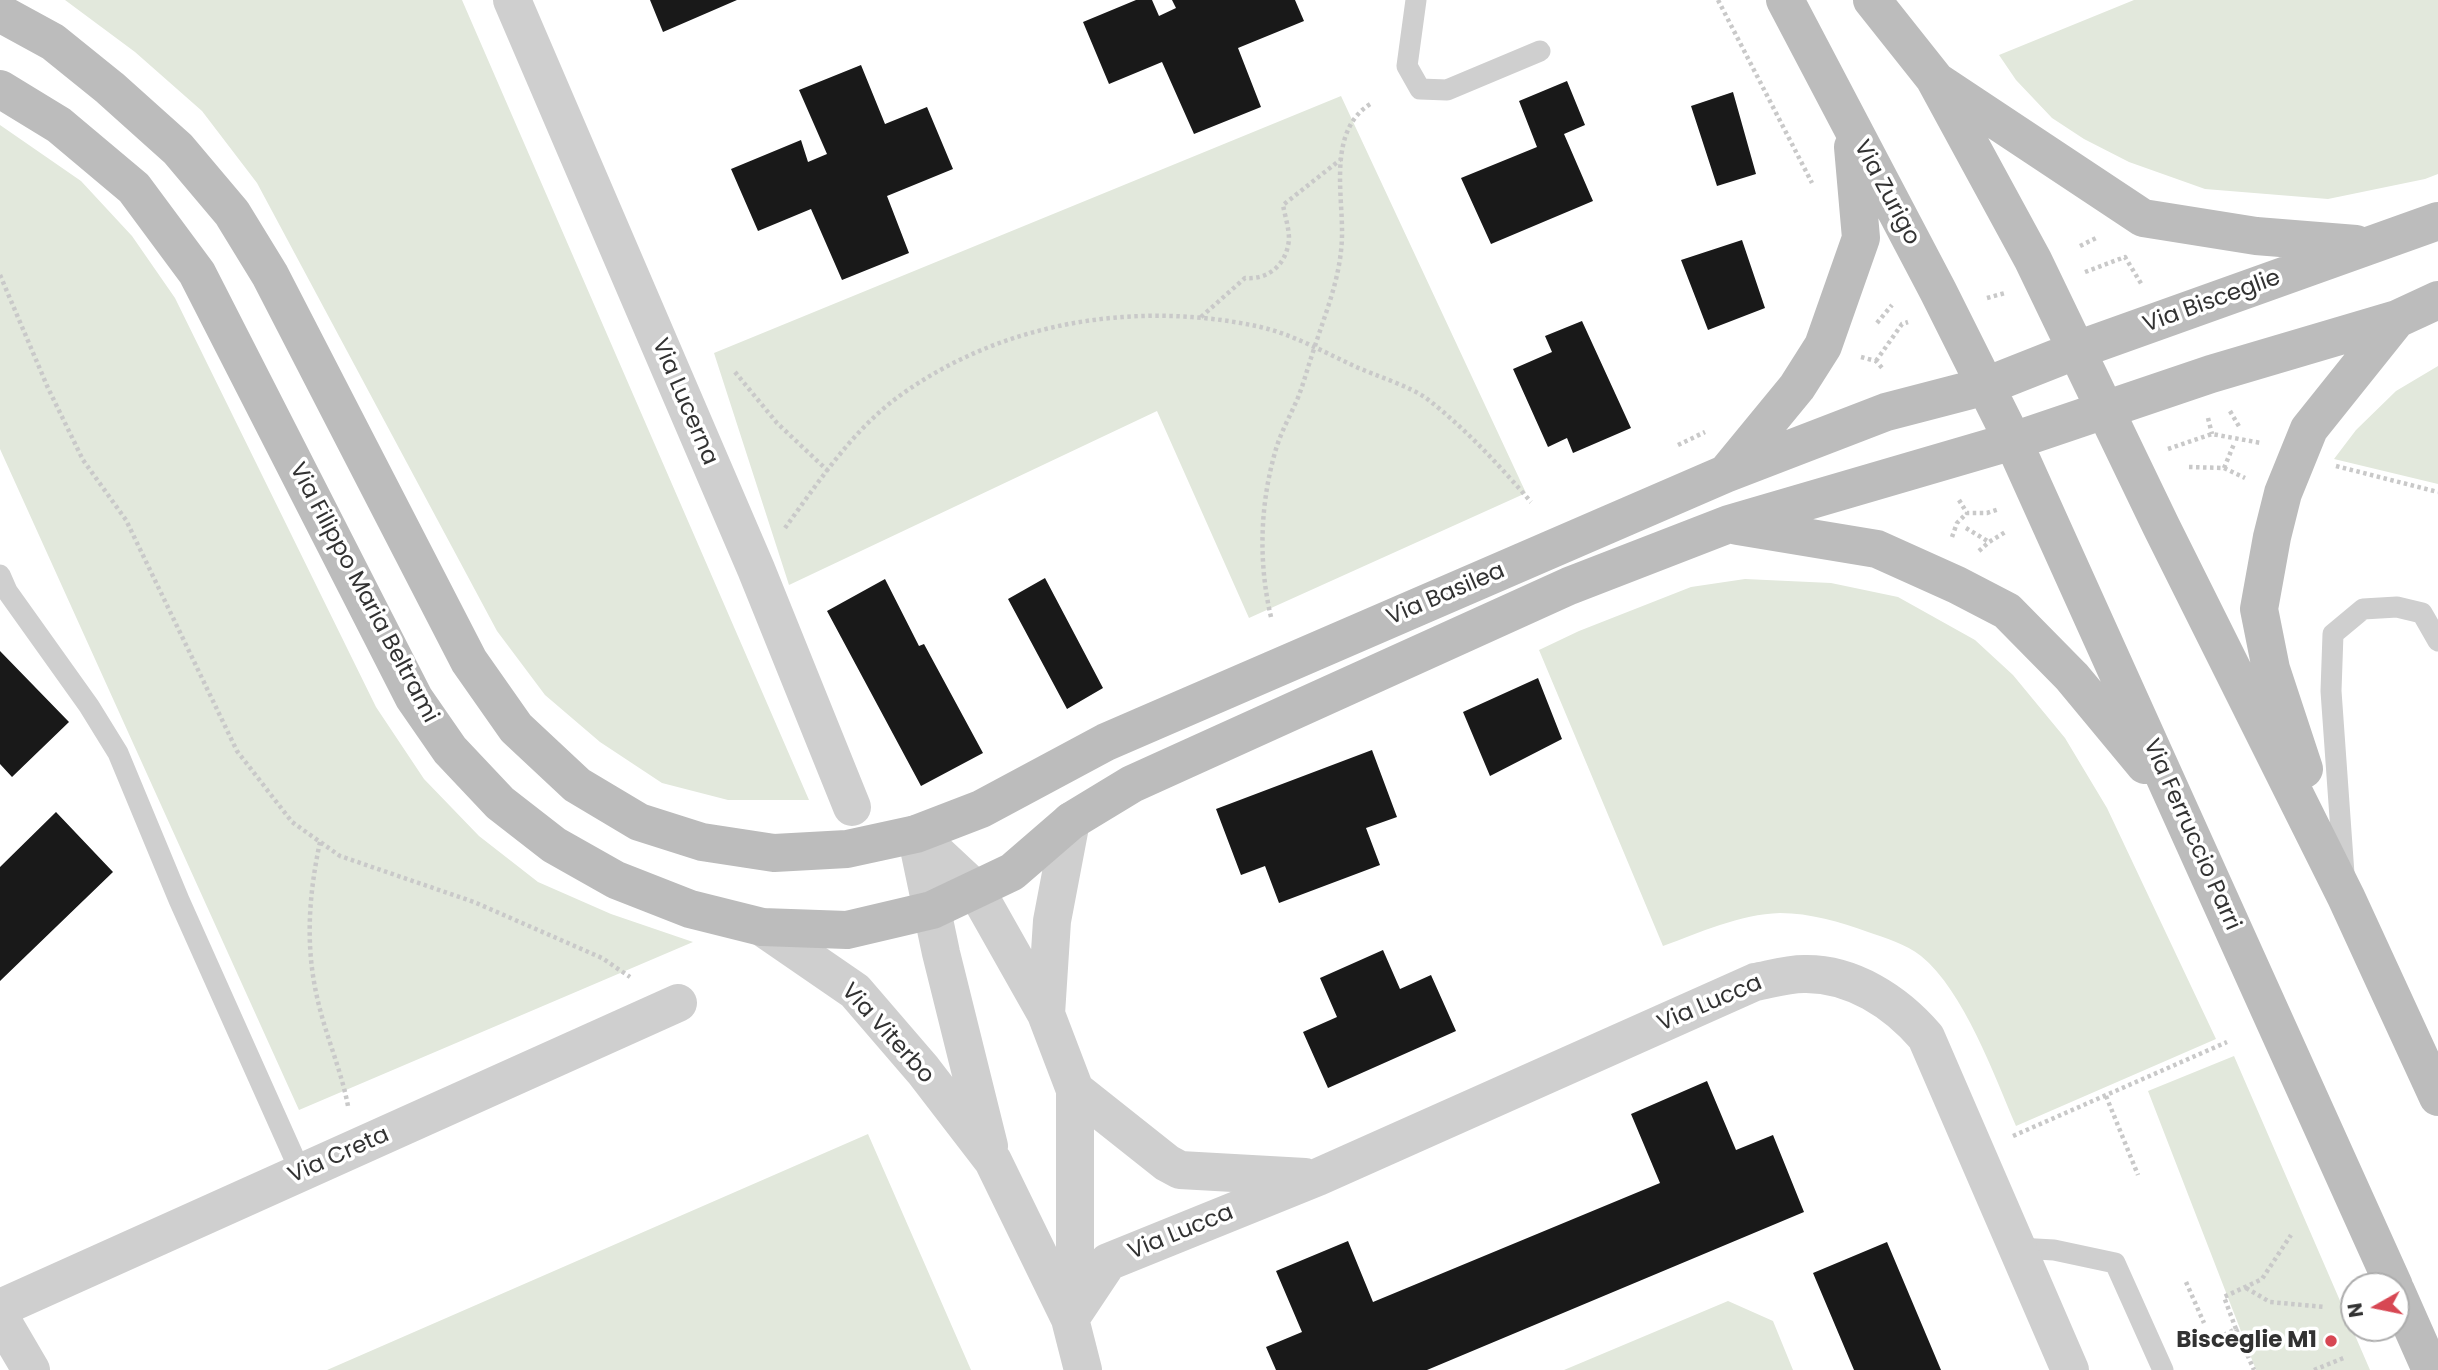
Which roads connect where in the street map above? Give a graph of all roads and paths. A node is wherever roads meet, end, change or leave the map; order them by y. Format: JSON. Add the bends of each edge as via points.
{"nodes":[{"id":1,"x":512,"y":0,"type":"edge"},
{"id":2,"x":1416,"y":0,"type":"edge"},
{"id":3,"x":1718,"y":0,"type":"edge"},
{"id":4,"x":1785,"y":0,"type":"edge"},
{"id":5,"x":1872,"y":0,"type":"edge"},
{"id":6,"x":0,"y":13,"type":"edge"},
{"id":7,"x":1539,"y":51,"type":"dead end"},
{"id":8,"x":1934,"y":79,"type":"junction"},
{"id":9,"x":0,"y":89,"type":"edge"},
{"id":10,"x":1372,"y":103,"type":"dead end"},
{"id":11,"x":1852,"y":131,"type":"junction"},
{"id":12,"x":1341,"y":160,"type":"junction"},
{"id":13,"x":1814,"y":191,"type":"dead end"},
{"id":14,"x":2438,"y":222,"type":"edge"},
{"id":15,"x":2371,"y":245,"type":"junction"},
{"id":16,"x":2091,"y":270,"type":"dead end"},
{"id":17,"x":0,"y":275,"type":"edge"},
{"id":18,"x":2145,"y":289,"type":"dead end"},
{"id":19,"x":2438,"y":300,"type":"edge"},
{"id":20,"x":1200,"y":317,"type":"junction"},
{"id":21,"x":2397,"y":318,"type":"junction"},
{"id":22,"x":1902,"y":324,"type":"dead end"},
{"id":23,"x":1314,"y":348,"type":"junction"},
{"id":24,"x":2077,"y":350,"type":"junction"},
{"id":25,"x":1852,"y":355,"type":"dead end"},
{"id":26,"x":1876,"y":361,"type":"junction"},
{"id":27,"x":734,"y":372,"type":"dead end"},
{"id":28,"x":1887,"y":373,"type":"dead end"},
{"id":29,"x":1986,"y":386,"type":"junction"},
{"id":30,"x":2104,"y":409,"type":"junction"},
{"id":31,"x":1713,"y":428,"type":"dead end"},
{"id":32,"x":2013,"y":441,"type":"junction"},
{"id":33,"x":2263,"y":443,"type":"dead end"},
{"id":34,"x":2234,"y":444,"type":"dead end"},
{"id":35,"x":1677,"y":446,"type":"dead end"},
{"id":36,"x":2180,"y":446,"type":"dead end"},
{"id":37,"x":2332,"y":465,"type":"dead end"},
{"id":38,"x":2189,"y":467,"type":"dead end"},
{"id":39,"x":2224,"y":468,"type":"junction"},
{"id":40,"x":828,"y":471,"type":"junction"},
{"id":41,"x":1725,"y":474,"type":"junction"},
{"id":42,"x":2247,"y":479,"type":"dead end"},
{"id":43,"x":1956,"y":489,"type":"dead end"},
{"id":44,"x":2438,"y":492,"type":"edge"},
{"id":45,"x":1531,"y":502,"type":"dead end"},
{"id":46,"x":1967,"y":513,"type":"junction"},
{"id":47,"x":1987,"y":513,"type":"dead end"},
{"id":48,"x":1729,"y":524,"type":"junction"},
{"id":49,"x":1966,"y":528,"type":"dead end"},
{"id":50,"x":783,"y":531,"type":"dead end"},
{"id":51,"x":2007,"y":531,"type":"dead end"},
{"id":52,"x":1949,"y":544,"type":"dead end"},
{"id":53,"x":0,"y":575,"type":"edge"},
{"id":54,"x":1271,"y":617,"type":"dead end"},
{"id":55,"x":2438,"y":641,"type":"edge"},
{"id":56,"x":2178,"y":804,"type":"junction"},
{"id":57,"x":852,"y":807,"type":"dead end"},
{"id":58,"x":1071,"y":821,"type":"junction"},
{"id":59,"x":916,"y":834,"type":"junction"},
{"id":60,"x":320,"y":842,"type":"junction"},
{"id":61,"x":976,"y":890,"type":"junction"},
{"id":62,"x":2346,"y":897,"type":"junction"},
{"id":63,"x":932,"y":910,"type":"junction"},
{"id":64,"x":762,"y":927,"type":"junction"},
{"id":65,"x":630,"y":977,"type":"dead end"},
{"id":66,"x":678,"y":1003,"type":"dead end"},
{"id":67,"x":1046,"y":1014,"type":"junction"},
{"id":68,"x":2227,"y":1042,"type":"dead end"},
{"id":69,"x":1074,"y":1090,"type":"junction"},
{"id":70,"x":2106,"y":1096,"type":"junction"},
{"id":71,"x":2438,"y":1097,"type":"edge"},
{"id":72,"x":2011,"y":1137,"type":"dead end"},
{"id":73,"x":357,"y":1148,"type":"junction"},
{"id":74,"x":993,"y":1161,"type":"junction"},
{"id":75,"x":300,"y":1173,"type":"junction"},
{"id":76,"x":2138,"y":1175,"type":"dead end"},
{"id":77,"x":1318,"y":1177,"type":"junction"},
{"id":78,"x":2291,"y":1235,"type":"dead end"},
{"id":79,"x":2018,"y":1248,"type":"junction"},
{"id":80,"x":2388,"y":1272,"type":"edge"},
{"id":81,"x":2186,"y":1282,"type":"dead end"},
{"id":82,"x":2246,"y":1287,"type":"junction"},
{"id":83,"x":2325,"y":1307,"type":"dead end"},
{"id":84,"x":0,"y":1308,"type":"edge"},
{"id":85,"x":0,"y":1317,"type":"edge"},
{"id":86,"x":1070,"y":1319,"type":"junction"},
{"id":87,"x":2204,"y":1323,"type":"dead end"},
{"id":88,"x":2410,"y":1323,"type":"edge"},
{"id":89,"x":2236,"y":1329,"type":"junction"},
{"id":90,"x":2211,"y":1341,"type":"dead end"},
{"id":91,"x":2346,"y":1357,"type":"dead end"},
{"id":92,"x":31,"y":1370,"type":"edge"},
{"id":93,"x":1083,"y":1370,"type":"edge"},
{"id":94,"x":2070,"y":1370,"type":"edge"},
{"id":95,"x":2162,"y":1370,"type":"edge"},
{"id":96,"x":2254,"y":1370,"type":"edge"},
{"id":97,"x":2314,"y":1370,"type":"edge"},
{"id":98,"x":2431,"y":1370,"type":"edge"}],
"edges":[{"from":1,"to":57,"type":"street","name":"Via Lucerna","via":[[756,569]]},
{"from":2,"to":7,"type":"lane","via":[[1407,66],[1420,89],[1447,90]]},
{"from":3,"to":13,"type":"path"},
{"from":4,"to":11,"type":"main road","name":"Via Zurigo"},
{"from":5,"to":8,"type":"main road"},
{"from":6,"to":59,"type":"main road","via":[[53,42],[110,88],[178,149],[232,213],[270,275],[469,661],[516,728],[577,785],[639,822],[702,842],[774,853],[847,849]]},
{"from":8,"to":15,"type":"main road","via":[[2143,218],[2256,236]]},
{"from":8,"to":24,"type":"main road"},
{"from":9,"to":64,"type":"main road","name":"Via Filippo Maria Beltrami","via":[[59,125],[134,188],[197,273],[414,698],[450,750],[500,803],[554,845],[616,880],[677,904]]},
{"from":10,"to":12,"type":"path","via":[[1361,110],[1348,133]]},
{"from":11,"to":29,"type":"main road","name":"Via Zurigo"},
{"from":11,"to":41,"type":"main road","via":[[1861,239],[1823,346],[1797,387]]},
{"from":12,"to":20,"type":"path","via":[[1283,205],[1289,238],[1284,257],[1272,272],[1259,279],[1244,278]]},
{"from":12,"to":23,"type":"path","via":[[1342,237],[1335,290]]},
{"from":14,"to":15,"type":"main road","name":"Via Bisceglie"},
{"from":15,"to":24,"type":"main road","name":"Via Bisceglie"},
{"from":16,"to":18,"type":"path","via":[[2125,257]]},
{"from":17,"to":60,"type":"path","via":[[83,460],[126,520],[237,751],[292,822]]},
{"from":19,"to":21,"type":"main road"},
{"from":20,"to":23,"type":"path","via":[[1258,326]]},
{"from":20,"to":40,"type":"path","via":[[1136,315],[1077,321],[1009,340],[950,365],[894,400],[858,432]]},
{"from":21,"to":30,"type":"main road"},
{"from":21,"to":62,"type":"main road","via":[[2309,429],[2283,493],[2259,609],[2272,670]]},
{"from":22,"to":26,"type":"path"},
{"from":23,"to":45,"type":"path","via":[[1424,396],[1489,454]]},
{"from":23,"to":54,"type":"path","via":[[1276,447],[1266,495],[1262,544]]},
{"from":24,"to":29,"type":"main road","name":"Via Bisceglie"},
{"from":24,"to":30,"type":"main road"},
{"from":25,"to":26,"type":"path"},
{"from":26,"to":28,"type":"path"},
{"from":27,"to":40,"type":"path","via":[[777,423]]},
{"from":29,"to":32,"type":"main road","name":"Via Ferruccio Parri"},
{"from":29,"to":41,"type":"main road","name":"Via Basilea","via":[[1896,409]]},
{"from":30,"to":32,"type":"main road"},
{"from":30,"to":62,"type":"main road"},
{"from":31,"to":35,"type":"path"},
{"from":32,"to":48,"type":"main road","name":"Via Basilea"},
{"from":32,"to":56,"type":"main road","name":"Via Ferruccio Parri"},
{"from":33,"to":36,"type":"path","via":[[2212,434]]},
{"from":34,"to":39,"type":"path"},
{"from":37,"to":44,"type":"path"},
{"from":38,"to":39,"type":"path"},
{"from":39,"to":42,"type":"path"},
{"from":40,"to":50,"type":"path"},
{"from":41,"to":59,"type":"main road","name":"Via Basilea","via":[[1105,742],[981,809]]},
{"from":43,"to":46,"type":"path"},
{"from":46,"to":47,"type":"path"},
{"from":46,"to":52,"type":"path","via":[[1957,523]]},
{"from":48,"to":56,"type":"main road","via":[[1877,549],[2007,611],[2072,677]]},
{"from":48,"to":58,"type":"main road","name":"Via Basilea","via":[[1569,586],[1132,784]]},
{"from":49,"to":51,"type":"path","via":[[1989,542]]},
{"from":53,"to":75,"type":"lane","via":[[118,753]]},
{"from":55,"to":62,"type":"lane","via":[[2421,613],[2397,607],[2363,609],[2333,634],[2331,691]]},
{"from":56,"to":80,"type":"main road","name":"Via Ferruccio Parri"},
{"from":58,"to":61,"type":"main road","name":"Via Basilea","via":[[1012,872]]},
{"from":58,"to":67,"type":"street","name":"Via Viterbo","via":[[1052,921]]},
{"from":59,"to":61,"type":"street"},
{"from":59,"to":63,"type":"street"},
{"from":60,"to":65,"type":"path","via":[[340,856],[474,902],[602,958]]},
{"from":60,"to":73,"type":"path","via":[[308,939],[317,998]]},
{"from":61,"to":63,"type":"main road","name":"Via Basilea"},
{"from":61,"to":67,"type":"street","name":"Via Viterbo"},
{"from":62,"to":71,"type":"main road"},
{"from":63,"to":64,"type":"main road","name":"Via Filippo Maria Beltrami","via":[[847,930]]},
{"from":63,"to":74,"type":"street","name":"Via Viterbo"},
{"from":64,"to":74,"type":"street","name":"Via Viterbo","via":[[855,992]]},
{"from":66,"to":73,"type":"street","name":"Via Creta"},
{"from":67,"to":69,"type":"street","name":"Via Viterbo"},
{"from":68,"to":70,"type":"path"},
{"from":69,"to":77,"type":"street","name":"Via Lucca","via":[[1180,1170]]},
{"from":69,"to":86,"type":"street","name":"Via Viterbo","via":[[1075,1254]]},
{"from":70,"to":72,"type":"path"},
{"from":70,"to":76,"type":"path"},
{"from":73,"to":75,"type":"street","name":"Via Creta"},
{"from":74,"to":86,"type":"street","name":"Via Viterbo"},
{"from":75,"to":84,"type":"street","name":"Via Creta"},
{"from":77,"to":79,"type":"street","name":"Via Lucca","via":[[1755,982],[1806,974],[1841,979],[1870,990],[1907,1016],[1926,1038]]},
{"from":77,"to":86,"type":"street","name":"Via Lucca","via":[[1108,1262]]},
{"from":78,"to":82,"type":"path","via":[[2262,1279]]},
{"from":79,"to":94,"type":"street","name":"Via Lucca"},
{"from":79,"to":95,"type":"lane","via":[[2054,1250],[2115,1263]]},
{"from":81,"to":87,"type":"path"},
{"from":82,"to":83,"type":"path","via":[[2270,1303]]},
{"from":82,"to":89,"type":"path","via":[[2224,1297]]},
{"from":85,"to":92,"type":"street"},
{"from":86,"to":93,"type":"street","name":"Via Viterbo"},
{"from":88,"to":98,"type":"main road"},
{"from":89,"to":90,"type":"path"},
{"from":89,"to":96,"type":"path"},
{"from":91,"to":97,"type":"path"}]}
